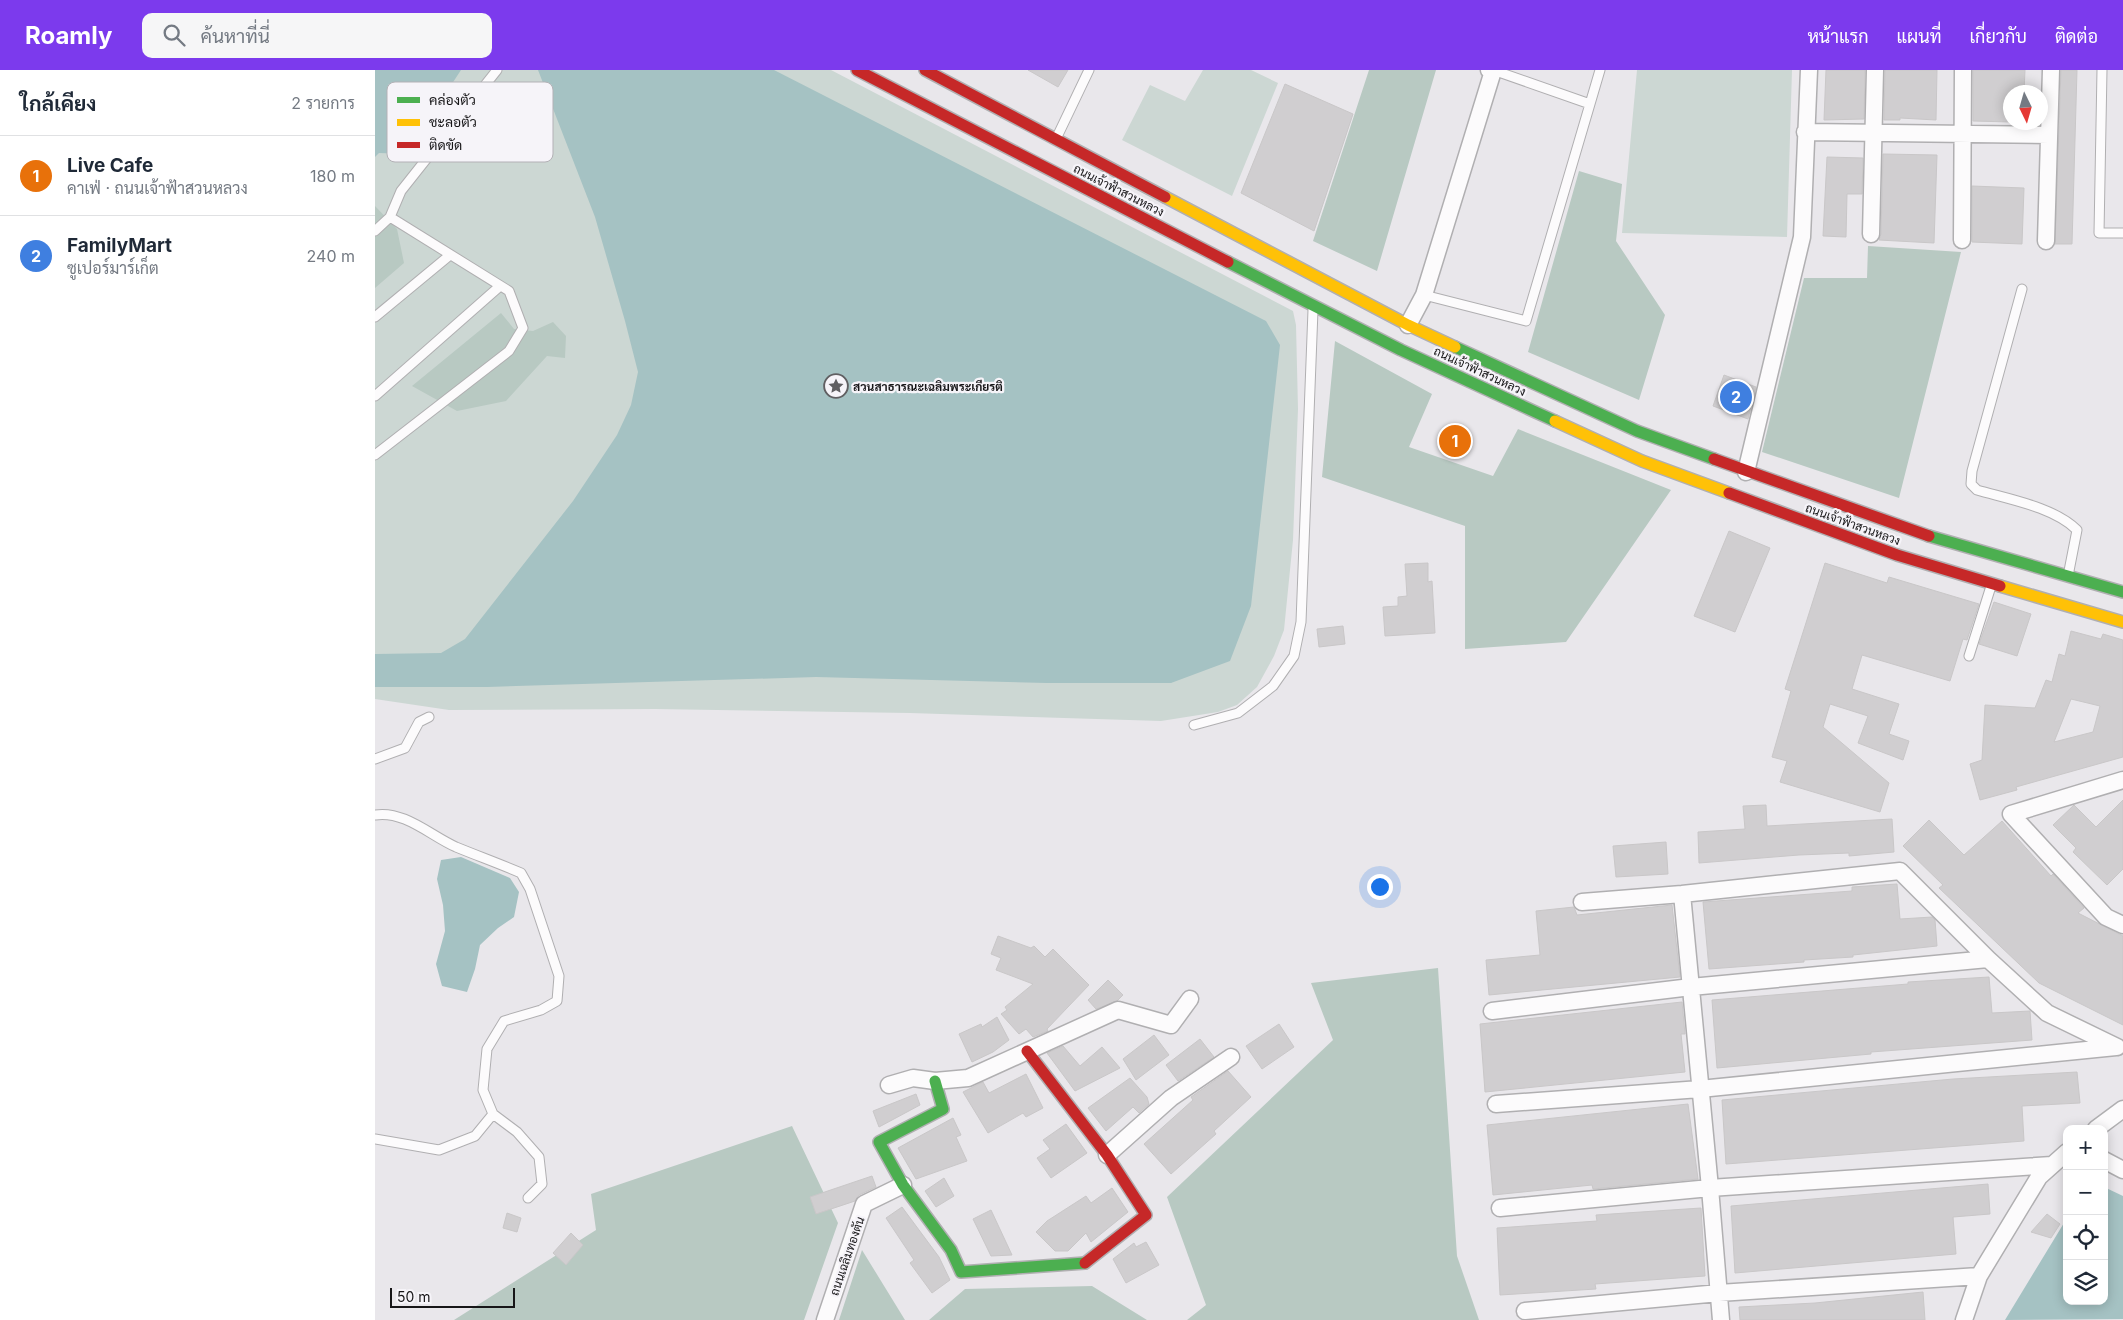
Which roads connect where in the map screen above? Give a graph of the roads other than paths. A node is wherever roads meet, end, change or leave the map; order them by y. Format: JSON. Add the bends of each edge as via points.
{"nodes":[{"id":1,"x":497,"y":70,"type":"edge"},
{"id":2,"x":857,"y":70,"type":"edge"},
{"id":3,"x":925,"y":70,"type":"edge"},
{"id":4,"x":1089,"y":70,"type":"edge"},
{"id":5,"x":1492,"y":70,"type":"edge"},
{"id":6,"x":1600,"y":70,"type":"edge"},
{"id":7,"x":1809,"y":70,"type":"edge"},
{"id":8,"x":1875,"y":70,"type":"edge"},
{"id":9,"x":1963,"y":70,"type":"edge"},
{"id":10,"x":2051,"y":70,"type":"edge"},
{"id":11,"x":2102,"y":70,"type":"edge"},
{"id":12,"x":487,"y":82,"type":"edge"},
{"id":13,"x":1590,"y":104,"type":"junction"},
{"id":14,"x":1805,"y":132,"type":"junction"},
{"id":15,"x":1874,"y":133,"type":"junction"},
{"id":16,"x":1963,"y":134,"type":"junction"},
{"id":17,"x":2049,"y":135,"type":"junction"},
{"id":18,"x":1056,"y":139,"type":"junction"},
{"id":19,"x":424,"y":162,"type":"edge"},
{"id":20,"x":390,"y":217,"type":"junction"},
{"id":21,"x":375,"y":231,"type":"edge"},
{"id":22,"x":2123,"y":233,"type":"edge"},
{"id":23,"x":1871,"y":234,"type":"dead end"},
{"id":24,"x":1962,"y":240,"type":"dead end"},
{"id":25,"x":2047,"y":241,"type":"dead end"},
{"id":26,"x":451,"y":255,"type":"junction"},
{"id":27,"x":500,"y":286,"type":"junction"},
{"id":28,"x":2022,"y":289,"type":"dead end"},
{"id":29,"x":1424,"y":295,"type":"junction"},
{"id":30,"x":1314,"y":307,"type":"junction"},
{"id":31,"x":375,"y":318,"type":"edge"},
{"id":32,"x":1408,"y":325,"type":"junction"},
{"id":33,"x":375,"y":396,"type":"edge"},
{"id":34,"x":375,"y":455,"type":"edge"},
{"id":35,"x":1746,"y":472,"type":"junction"},
{"id":36,"x":2067,"y":576,"type":"junction"},
{"id":37,"x":1992,"y":583,"type":"junction"},
{"id":38,"x":2123,"y":592,"type":"edge"},
{"id":39,"x":2123,"y":622,"type":"edge"},
{"id":40,"x":1969,"y":656,"type":"dead end"},
{"id":41,"x":429,"y":717,"type":"dead end"},
{"id":42,"x":1193,"y":725,"type":"dead end"},
{"id":43,"x":375,"y":759,"type":"edge"},
{"id":44,"x":2123,"y":780,"type":"edge"},
{"id":45,"x":375,"y":815,"type":"edge"},
{"id":46,"x":1682,"y":894,"type":"junction"},
{"id":47,"x":1582,"y":902,"type":"dead end"},
{"id":48,"x":2123,"y":926,"type":"edge"},
{"id":49,"x":1988,"y":959,"type":"junction"},
{"id":50,"x":1691,"y":987,"type":"junction"},
{"id":51,"x":1190,"y":999,"type":"dead end"},
{"id":52,"x":1492,"y":1011,"type":"dead end"},
{"id":53,"x":2120,"y":1048,"type":"edge"},
{"id":54,"x":1027,"y":1052,"type":"junction"},
{"id":55,"x":1231,"y":1057,"type":"dead end"},
{"id":56,"x":935,"y":1081,"type":"junction"},
{"id":57,"x":889,"y":1085,"type":"dead end"},
{"id":58,"x":1700,"y":1089,"type":"junction"},
{"id":59,"x":1496,"y":1104,"type":"dead end"},
{"id":60,"x":2123,"y":1109,"type":"edge"},
{"id":61,"x":493,"y":1114,"type":"junction"},
{"id":62,"x":2101,"y":1125,"type":"edge"},
{"id":63,"x":375,"y":1139,"type":"edge"},
{"id":64,"x":1107,"y":1155,"type":"junction"},
{"id":65,"x":2063,"y":1155,"type":"edge"},
{"id":66,"x":2108,"y":1162,"type":"edge"},
{"id":67,"x":2052,"y":1165,"type":"junction"},
{"id":68,"x":2123,"y":1170,"type":"edge"},
{"id":69,"x":903,"y":1185,"type":"junction"},
{"id":70,"x":1711,"y":1188,"type":"junction"},
{"id":71,"x":528,"y":1198,"type":"dead end"},
{"id":72,"x":1500,"y":1208,"type":"dead end"},
{"id":73,"x":1979,"y":1276,"type":"junction"},
{"id":74,"x":1719,"y":1293,"type":"junction"},
{"id":75,"x":1525,"y":1311,"type":"dead end"},
{"id":76,"x":825,"y":1320,"type":"edge"},
{"id":77,"x":1721,"y":1320,"type":"edge"},
{"id":78,"x":1964,"y":1320,"type":"edge"}],
"edges":[{"from":1,"to":12,"type":"lane"},
{"from":2,"to":30,"type":"main road","name":"ถนนเจ้าฟ้าสวนหลวง"},
{"from":3,"to":18,"type":"main road","name":"ถนนเจ้าฟ้าสวนหลวง"},
{"from":4,"to":18,"type":"lane"},
{"from":5,"to":13,"type":"lane"},
{"from":5,"to":29,"type":"street"},
{"from":6,"to":13,"type":"lane"},
{"from":7,"to":14,"type":"street"},
{"from":8,"to":15,"type":"street"},
{"from":9,"to":16,"type":"street"},
{"from":10,"to":17,"type":"street"},
{"from":11,"to":22,"type":"lane","via":[[2099,233]]},
{"from":13,"to":29,"type":"lane","via":[[1527,321]]},
{"from":14,"to":15,"type":"street"},
{"from":14,"to":35,"type":"street","via":[[1802,237]]},
{"from":15,"to":16,"type":"street"},
{"from":15,"to":23,"type":"street"},
{"from":16,"to":17,"type":"street"},
{"from":16,"to":24,"type":"street"},
{"from":17,"to":25,"type":"street"},
{"from":18,"to":32,"type":"main road","name":"ถนนเจ้าฟ้าสวนหลวง"},
{"from":19,"to":20,"type":"lane","via":[[401,191]]},
{"from":20,"to":21,"type":"lane"},
{"from":20,"to":26,"type":"lane"},
{"from":26,"to":27,"type":"lane"},
{"from":26,"to":31,"type":"lane"},
{"from":27,"to":33,"type":"lane"},
{"from":27,"to":34,"type":"lane","via":[[509,291],[523,328],[509,351]]},
{"from":28,"to":36,"type":"lane","via":[[1971,484],[1977,490],[2069,522],[2077,530]]},
{"from":29,"to":32,"type":"street"},
{"from":30,"to":37,"type":"main road","name":"ถนนเจ้าฟ้าสวนหลวง","via":[[1642,461],[1897,555]]},
{"from":30,"to":42,"type":"lane","via":[[1301,622],[1294,656],[1273,686],[1238,713]]},
{"from":32,"to":35,"type":"main road","name":"ถนนเจ้าฟ้าสวนหลวง","via":[[1637,431]]},
{"from":35,"to":36,"type":"main road","name":"ถนนเจ้าฟ้าสวนหลวง","via":[[1915,532]]},
{"from":36,"to":38,"type":"main road","name":"ถนนเจ้าฟ้าสวนหลวง"},
{"from":37,"to":39,"type":"main road","name":"ถนนเจ้าฟ้าสวนหลวง"},
{"from":37,"to":40,"type":"lane"},
{"from":41,"to":43,"type":"lane","via":[[419,722],[405,748]]},
{"from":44,"to":48,"type":"street","via":[[2011,814],[2106,917]]},
{"from":45,"to":61,"type":"lane","via":[[385,813],[419,825],[454,846],[521,872],[530,889],[559,976],[557,1001],[541,1010],[504,1021],[487,1048],[483,1090]]},
{"from":46,"to":47,"type":"street"},
{"from":46,"to":49,"type":"street","via":[[1900,871]]},
{"from":46,"to":50,"type":"street"},
{"from":49,"to":50,"type":"street"},
{"from":49,"to":53,"type":"street","via":[[2047,1014]]},
{"from":50,"to":52,"type":"street"},
{"from":50,"to":58,"type":"street"},
{"from":51,"to":54,"type":"street","via":[[1171,1025],[1118,1010]]},
{"from":53,"to":58,"type":"street"},
{"from":54,"to":56,"type":"street","via":[[968,1078]]},
{"from":54,"to":64,"type":"main road"},
{"from":55,"to":64,"type":"street","via":[[1171,1098]]},
{"from":56,"to":57,"type":"street","via":[[913,1078]]},
{"from":56,"to":69,"type":"main road","via":[[943,1109],[879,1142]]},
{"from":58,"to":59,"type":"street"},
{"from":58,"to":70,"type":"street"},
{"from":60,"to":62,"type":"street"},
{"from":61,"to":63,"type":"lane","via":[[475,1136],[439,1150]]},
{"from":61,"to":71,"type":"lane","via":[[517,1132],[539,1157],[542,1184]]},
{"from":64,"to":69,"type":"main road","via":[[1146,1215],[1087,1263],[961,1272],[951,1250]]},
{"from":65,"to":67,"type":"street"},
{"from":66,"to":68,"type":"street"},
{"from":67,"to":70,"type":"street"},
{"from":67,"to":73,"type":"street","via":[[2039,1177]]},
{"from":69,"to":76,"type":"street","name":"ถนนเฉลิมทองตัน","via":[[864,1204]]},
{"from":70,"to":72,"type":"street"},
{"from":70,"to":74,"type":"street"},
{"from":73,"to":74,"type":"street"},
{"from":73,"to":78,"type":"street"},
{"from":74,"to":75,"type":"street"},
{"from":74,"to":77,"type":"street"}]}
